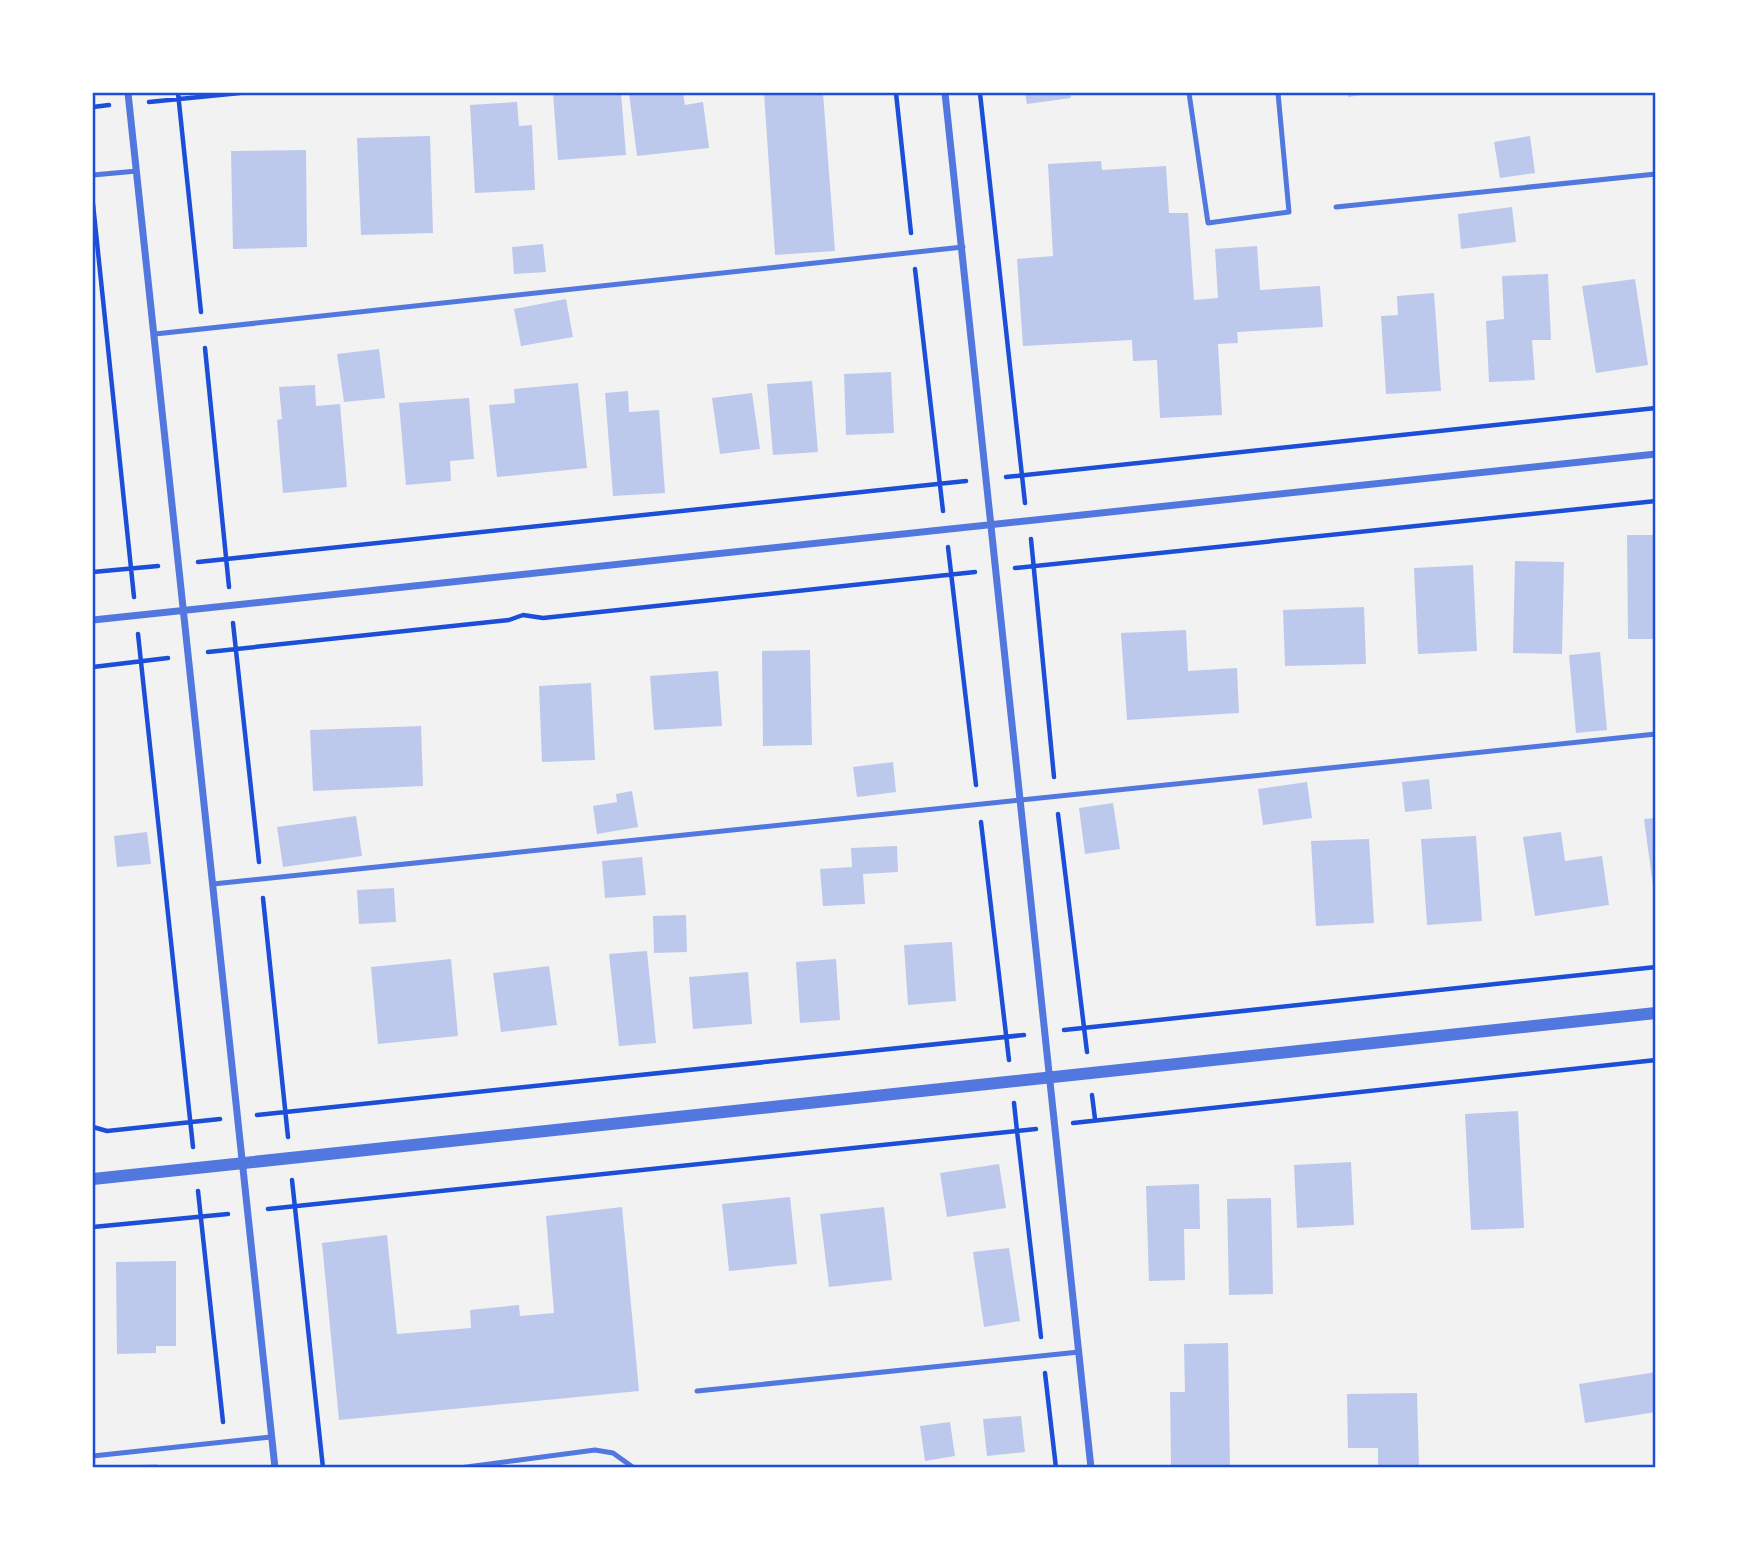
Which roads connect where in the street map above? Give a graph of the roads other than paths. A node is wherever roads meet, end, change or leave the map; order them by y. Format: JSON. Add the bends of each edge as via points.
{"nodes":[{"id":1,"x":128,"y":93,"type":"edge"},
{"id":2,"x":945,"y":93,"type":"edge"},
{"id":3,"x":1189,"y":93,"type":"edge"},
{"id":4,"x":1278,"y":93,"type":"edge"},
{"id":5,"x":137,"y":171,"type":"junction"},
{"id":6,"x":1656,"y":174,"type":"edge"},
{"id":7,"x":93,"y":176,"type":"edge"},
{"id":8,"x":1336,"y":207,"type":"dead end"},
{"id":9,"x":963,"y":247,"type":"junction"},
{"id":10,"x":155,"y":334,"type":"junction"},
{"id":11,"x":1656,"y":454,"type":"edge"},
{"id":12,"x":990,"y":523,"type":"junction"},
{"id":13,"x":183,"y":610,"type":"junction"},
{"id":14,"x":93,"y":620,"type":"edge"},
{"id":15,"x":1656,"y":734,"type":"edge"},
{"id":16,"x":1018,"y":799,"type":"junction"},
{"id":17,"x":213,"y":884,"type":"junction"},
{"id":18,"x":1656,"y":1013,"type":"edge"},
{"id":19,"x":1050,"y":1076,"type":"junction"},
{"id":20,"x":242,"y":1162,"type":"junction"},
{"id":21,"x":93,"y":1179,"type":"edge"},
{"id":22,"x":1079,"y":1352,"type":"junction"},
{"id":23,"x":697,"y":1391,"type":"dead end"},
{"id":24,"x":271,"y":1437,"type":"junction"},
{"id":25,"x":93,"y":1456,"type":"edge"},
{"id":26,"x":275,"y":1468,"type":"edge"},
{"id":27,"x":459,"y":1468,"type":"edge"},
{"id":28,"x":634,"y":1468,"type":"edge"},
{"id":29,"x":1091,"y":1468,"type":"edge"}],
"edges":[{"from":1,"to":5,"type":"street"},
{"from":2,"to":9,"type":"street"},
{"from":3,"to":4,"type":"lane","via":[[1208,223],[1289,212]]},
{"from":5,"to":7,"type":"lane"},
{"from":5,"to":10,"type":"street"},
{"from":6,"to":8,"type":"lane"},
{"from":9,"to":10,"type":"lane"},
{"from":9,"to":12,"type":"street"},
{"from":10,"to":13,"type":"street"},
{"from":11,"to":12,"type":"street"},
{"from":12,"to":13,"type":"street"},
{"from":12,"to":16,"type":"street"},
{"from":13,"to":14,"type":"street"},
{"from":13,"to":17,"type":"street"},
{"from":15,"to":16,"type":"lane"},
{"from":16,"to":17,"type":"lane"},
{"from":16,"to":19,"type":"street"},
{"from":17,"to":20,"type":"street"},
{"from":18,"to":19,"type":"street"},
{"from":19,"to":20,"type":"street"},
{"from":19,"to":22,"type":"street"},
{"from":20,"to":21,"type":"street"},
{"from":20,"to":24,"type":"street"},
{"from":22,"to":23,"type":"lane"},
{"from":22,"to":29,"type":"street"},
{"from":24,"to":25,"type":"lane"},
{"from":24,"to":26,"type":"street"},
{"from":27,"to":28,"type":"lane","via":[[595,1450],[613,1452]]}]}
